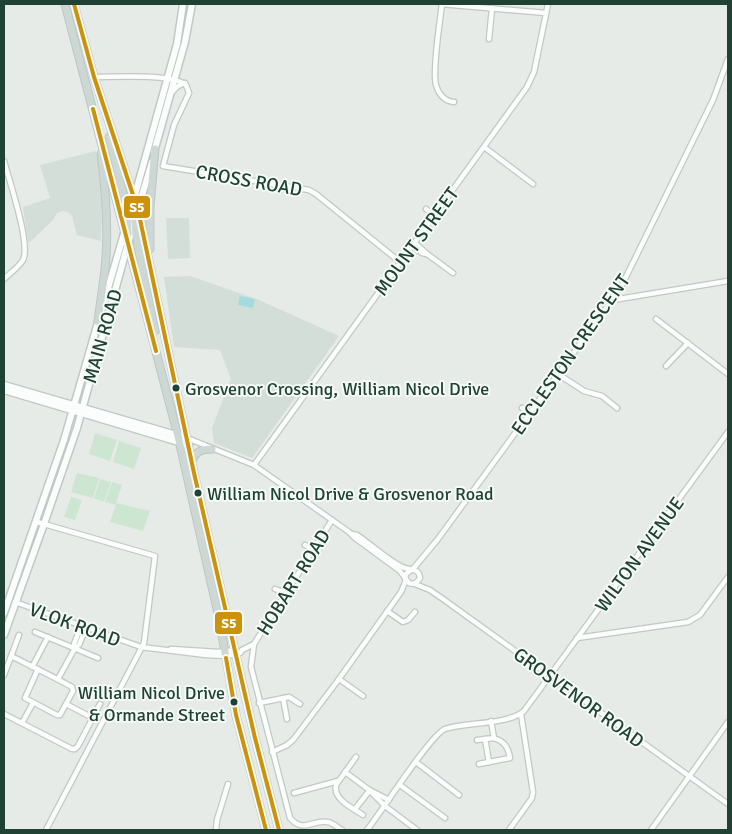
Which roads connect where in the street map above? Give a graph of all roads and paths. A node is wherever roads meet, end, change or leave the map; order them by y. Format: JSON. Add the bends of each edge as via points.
{"nodes":[{"id":1,"x":67,"y":4,"type":"edge"},
{"id":2,"x":74,"y":4,"type":"edge"},
{"id":3,"x":183,"y":4,"type":"edge"},
{"id":4,"x":192,"y":4,"type":"edge"},
{"id":5,"x":441,"y":4,"type":"edge"},
{"id":6,"x":548,"y":4,"type":"edge"},
{"id":7,"x":464,"y":5,"type":"edge"},
{"id":8,"x":487,"y":6,"type":"edge"},
{"id":9,"x":492,"y":8,"type":"junction"},
{"id":10,"x":546,"y":13,"type":"junction"},
{"id":11,"x":489,"y":39,"type":"dead end"},
{"id":12,"x":728,"y":59,"type":"edge"},
{"id":13,"x":94,"y":77,"type":"junction"},
{"id":14,"x":167,"y":78,"type":"junction"},
{"id":15,"x":175,"y":79,"type":"junction"},
{"id":16,"x":185,"y":83,"type":"junction"},
{"id":17,"x":171,"y":94,"type":"junction"},
{"id":18,"x":454,"y":102,"type":"dead end"},
{"id":19,"x":103,"y":105,"type":"junction"},
{"id":20,"x":98,"y":128,"type":"junction"},
{"id":21,"x":484,"y":147,"type":"junction"},
{"id":22,"x":155,"y":149,"type":"junction"},
{"id":23,"x":4,"y":161,"type":"edge"},
{"id":24,"x":456,"y":173,"type":"dead end"},
{"id":25,"x":462,"y":177,"type":"junction"},
{"id":26,"x":532,"y":184,"type":"dead end"},
{"id":27,"x":134,"y":198,"type":"junction"},
{"id":28,"x":426,"y":209,"type":"dead end"},
{"id":29,"x":138,"y":210,"type":"junction"},
{"id":30,"x":434,"y":215,"type":"junction"},
{"id":31,"x":131,"y":221,"type":"junction"},
{"id":32,"x":124,"y":232,"type":"junction"},
{"id":33,"x":128,"y":245,"type":"junction"},
{"id":34,"x":413,"y":245,"type":"junction"},
{"id":35,"x":400,"y":262,"type":"junction"},
{"id":36,"x":151,"y":266,"type":"junction"},
{"id":37,"x":453,"y":273,"type":"dead end"},
{"id":38,"x":4,"y":279,"type":"edge"},
{"id":39,"x":728,"y":281,"type":"edge"},
{"id":40,"x":613,"y":300,"type":"junction"},
{"id":41,"x":656,"y":319,"type":"dead end"},
{"id":42,"x":98,"y":322,"type":"junction"},
{"id":43,"x":688,"y":344,"type":"junction"},
{"id":44,"x":666,"y":366,"type":"dead end"},
{"id":45,"x":161,"y":367,"type":"junction"},
{"id":46,"x":558,"y":374,"type":"junction"},
{"id":47,"x":728,"y":374,"type":"edge"},
{"id":48,"x":4,"y":385,"type":"edge"},
{"id":49,"x":4,"y":390,"type":"edge"},
{"id":50,"x":73,"y":408,"type":"junction"},
{"id":51,"x":522,"y":408,"type":"dead end"},
{"id":52,"x":617,"y":408,"type":"dead end"},
{"id":53,"x":81,"y":411,"type":"junction"},
{"id":54,"x":530,"y":413,"type":"junction"},
{"id":55,"x":102,"y":419,"type":"junction"},
{"id":56,"x":76,"y":428,"type":"junction"},
{"id":57,"x":728,"y":432,"type":"edge"},
{"id":58,"x":178,"y":440,"type":"junction"},
{"id":59,"x":190,"y":442,"type":"junction"},
{"id":60,"x":212,"y":449,"type":"junction"},
{"id":61,"x":192,"y":461,"type":"junction"},
{"id":62,"x":254,"y":464,"type":"junction"},
{"id":63,"x":332,"y":520,"type":"junction"},
{"id":64,"x":37,"y":522,"type":"junction"},
{"id":65,"x":44,"y":524,"type":"junction"},
{"id":66,"x":352,"y":534,"type":"junction"},
{"id":67,"x":306,"y":545,"type":"dead end"},
{"id":68,"x":312,"y":549,"type":"junction"},
{"id":69,"x":426,"y":554,"type":"junction"},
{"id":70,"x":412,"y":569,"type":"junction"},
{"id":71,"x":419,"y":574,"type":"junction"},
{"id":72,"x":728,"y":576,"type":"edge"},
{"id":73,"x":406,"y":579,"type":"junction"},
{"id":74,"x":413,"y":584,"type":"junction"},
{"id":75,"x":274,"y":589,"type":"dead end"},
{"id":76,"x":430,"y":590,"type":"junction"},
{"id":77,"x":401,"y":592,"type":"junction"},
{"id":78,"x":286,"y":593,"type":"junction"},
{"id":79,"x":8,"y":600,"type":"junction"},
{"id":80,"x":16,"y":602,"type":"junction"},
{"id":81,"x":387,"y":611,"type":"junction"},
{"id":82,"x":415,"y":612,"type":"dead end"},
{"id":83,"x":4,"y":613,"type":"edge"},
{"id":84,"x":84,"y":627,"type":"junction"},
{"id":85,"x":35,"y":632,"type":"dead end"},
{"id":86,"x":4,"y":635,"type":"edge"},
{"id":87,"x":19,"y":635,"type":"dead end"},
{"id":88,"x":48,"y":637,"type":"junction"},
{"id":89,"x":577,"y":638,"type":"junction"},
{"id":90,"x":254,"y":644,"type":"junction"},
{"id":91,"x":141,"y":647,"type":"junction"},
{"id":92,"x":75,"y":648,"type":"junction"},
{"id":93,"x":166,"y":650,"type":"joint"},
{"id":94,"x":238,"y":651,"type":"junction"},
{"id":95,"x":225,"y":654,"type":"junction"},
{"id":96,"x":11,"y":656,"type":"junction"},
{"id":97,"x":98,"y":658,"type":"dead end"},
{"id":98,"x":32,"y":666,"type":"junction"},
{"id":99,"x":38,"y":670,"type":"junction"},
{"id":100,"x":4,"y":675,"type":"edge"},
{"id":101,"x":549,"y":676,"type":"junction"},
{"id":102,"x":58,"y":679,"type":"junction"},
{"id":103,"x":340,"y":679,"type":"junction"},
{"id":104,"x":363,"y":696,"type":"dead end"},
{"id":105,"x":282,"y":698,"type":"junction"},
{"id":106,"x":33,"y":703,"type":"junction"},
{"id":107,"x":259,"y":703,"type":"junction"},
{"id":108,"x":66,"y":704,"type":"junction"},
{"id":109,"x":100,"y":704,"type":"dead end"},
{"id":110,"x":300,"y":704,"type":"dead end"},
{"id":111,"x":4,"y":714,"type":"edge"},
{"id":112,"x":521,"y":714,"type":"junction"},
{"id":113,"x":93,"y":718,"type":"junction"},
{"id":114,"x":287,"y":719,"type":"dead end"},
{"id":115,"x":491,"y":721,"type":"junction"},
{"id":116,"x":728,"y":722,"type":"edge"},
{"id":117,"x":22,"y":723,"type":"junction"},
{"id":118,"x":494,"y":738,"type":"junction"},
{"id":119,"x":485,"y":739,"type":"junction"},
{"id":120,"x":477,"y":740,"type":"dead end"},
{"id":121,"x":272,"y":752,"type":"junction"},
{"id":122,"x":356,"y":758,"type":"dead end"},
{"id":123,"x":416,"y":762,"type":"junction"},
{"id":124,"x":489,"y":762,"type":"junction"},
{"id":125,"x":479,"y":764,"type":"dead end"},
{"id":126,"x":345,"y":772,"type":"junction"},
{"id":127,"x":690,"y":777,"type":"junction"},
{"id":128,"x":338,"y":782,"type":"junction"},
{"id":129,"x":228,"y":784,"type":"dead end"},
{"id":130,"x":400,"y":784,"type":"junction"},
{"id":131,"x":369,"y":790,"type":"junction"},
{"id":132,"x":294,"y":792,"type":"dead end"},
{"id":133,"x":459,"y":795,"type":"dead end"},
{"id":134,"x":389,"y":800,"type":"junction"},
{"id":135,"x":728,"y":804,"type":"edge"},
{"id":136,"x":385,"y":806,"type":"junction"},
{"id":137,"x":354,"y":809,"type":"junction"},
{"id":138,"x":363,"y":815,"type":"dead end"},
{"id":139,"x":445,"y":818,"type":"dead end"},
{"id":140,"x":46,"y":830,"type":"edge"},
{"id":141,"x":216,"y":830,"type":"edge"},
{"id":142,"x":266,"y":830,"type":"edge"},
{"id":143,"x":279,"y":830,"type":"edge"},
{"id":144,"x":342,"y":830,"type":"edge"},
{"id":145,"x":367,"y":830,"type":"edge"},
{"id":146,"x":417,"y":830,"type":"edge"},
{"id":147,"x":509,"y":830,"type":"edge"},
{"id":148,"x":651,"y":830,"type":"edge"}],
"edges":[{"from":1,"to":20,"type":"main road"},
{"from":2,"to":13,"type":"main road"},
{"from":3,"to":14,"type":"main road","via":[[177,44]]},
{"from":4,"to":15,"type":"main road","name":"MAIN ROAD"},
{"from":5,"to":7,"type":"street"},
{"from":5,"to":18,"type":"street","via":[[435,81],[443,99]]},
{"from":6,"to":10,"type":"street","name":"MOUNT STREET"},
{"from":7,"to":8,"type":"street"},
{"from":8,"to":9,"type":"street"},
{"from":9,"to":10,"type":"street"},
{"from":9,"to":11,"type":"street"},
{"from":10,"to":21,"type":"street","name":"MOUNT STREET","via":[[532,80]]},
{"from":12,"to":40,"type":"street","name":"ECCLESTON CRESCENT","via":[[712,100]]},
{"from":13,"to":14,"type":"street"},
{"from":13,"to":19,"type":"main road"},
{"from":14,"to":15,"type":"street"},
{"from":14,"to":27,"type":"main road"},
{"from":15,"to":16,"type":"street"},
{"from":15,"to":17,"type":"main road","name":"MAIN ROAD"},
{"from":16,"to":17,"type":"street"},
{"from":16,"to":35,"type":"street","name":"CROSS ROAD","via":[[188,93],[174,125],[163,166],[309,190]]},
{"from":17,"to":22,"type":"main road","name":"MAIN ROAD"},
{"from":19,"to":27,"type":"main road"},
{"from":19,"to":31,"type":"main road"},
{"from":20,"to":32,"type":"main road"},
{"from":20,"to":42,"type":"main road","via":[[107,217],[106,268]]},
{"from":21,"to":25,"type":"street","name":"MOUNT STREET"},
{"from":21,"to":26,"type":"street"},
{"from":22,"to":29,"type":"main road","name":"MAIN ROAD"},
{"from":22,"to":36,"type":"main road","via":[[150,206]]},
{"from":23,"to":38,"type":"street","via":[[21,225],[24,251],[22,261]]},
{"from":24,"to":25,"type":"street"},
{"from":25,"to":30,"type":"street","name":"MOUNT STREET"},
{"from":27,"to":29,"type":"main road"},
{"from":27,"to":31,"type":"main road"},
{"from":28,"to":30,"type":"street"},
{"from":29,"to":31,"type":"main road","name":"MAIN ROAD"},
{"from":29,"to":36,"type":"main road"},
{"from":30,"to":34,"type":"street","name":"MOUNT STREET"},
{"from":31,"to":32,"type":"main road","name":"MAIN ROAD"},
{"from":31,"to":33,"type":"main road"},
{"from":31,"to":45,"type":"main road","via":[[154,320]]},
{"from":32,"to":33,"type":"main road"},
{"from":32,"to":42,"type":"main road","name":"MAIN ROAD"},
{"from":33,"to":45,"type":"main road"},
{"from":33,"to":53,"type":"main road","name":"MAIN ROAD"},
{"from":34,"to":35,"type":"street","name":"MOUNT STREET"},
{"from":34,"to":37,"type":"street"},
{"from":35,"to":62,"type":"street","name":"MOUNT STREET"},
{"from":36,"to":59,"type":"main road","via":[[165,341]]},
{"from":39,"to":40,"type":"street"},
{"from":40,"to":46,"type":"street","name":"ECCLESTON CRESCENT"},
{"from":41,"to":43,"type":"street"},
{"from":42,"to":50,"type":"main road","name":"MAIN ROAD"},
{"from":43,"to":44,"type":"street"},
{"from":43,"to":47,"type":"street"},
{"from":45,"to":58,"type":"main road"},
{"from":46,"to":52,"type":"street","via":[[584,391],[602,396]]},
{"from":46,"to":54,"type":"street","name":"ECCLESTON CRESCENT"},
{"from":48,"to":50,"type":"main road"},
{"from":49,"to":50,"type":"main road"},
{"from":50,"to":53,"type":"main road"},
{"from":50,"to":64,"type":"main road","name":"MAIN ROAD"},
{"from":51,"to":54,"type":"street"},
{"from":53,"to":55,"type":"main road"},
{"from":53,"to":56,"type":"main road","name":"MAIN ROAD"},
{"from":53,"to":58,"type":"main road"},
{"from":54,"to":69,"type":"street","name":"ECCLESTON CRESCENT"},
{"from":55,"to":56,"type":"main road","via":[[88,419]]},
{"from":55,"to":58,"type":"main road"},
{"from":56,"to":65,"type":"main road","name":"MAIN ROAD"},
{"from":57,"to":89,"type":"street","name":"WILTON AVENUE"},
{"from":58,"to":59,"type":"main road"},
{"from":58,"to":95,"type":"main road"},
{"from":59,"to":60,"type":"street"},
{"from":59,"to":61,"type":"main road"},
{"from":60,"to":61,"type":"main road","via":[[199,451]]},
{"from":60,"to":62,"type":"street"},
{"from":61,"to":94,"type":"main road"},
{"from":62,"to":63,"type":"street"},
{"from":63,"to":66,"type":"street"},
{"from":63,"to":68,"type":"street","name":"HOBART ROAD"},
{"from":64,"to":65,"type":"street"},
{"from":64,"to":79,"type":"main road","name":"MAIN ROAD"},
{"from":65,"to":80,"type":"main road","name":"MAIN ROAD"},
{"from":65,"to":91,"type":"street","via":[[156,556],[145,641]]},
{"from":66,"to":70,"type":"street","via":[[401,566]]},
{"from":66,"to":73,"type":"street"},
{"from":67,"to":68,"type":"street"},
{"from":68,"to":78,"type":"street","name":"HOBART ROAD"},
{"from":69,"to":70,"type":"street","name":"ECCLESTON CRESCENT"},
{"from":69,"to":71,"type":"street","name":"ECCLESTON CRESCENT"},
{"from":70,"to":71,"type":"street"},
{"from":70,"to":73,"type":"street","via":[[407,572]]},
{"from":71,"to":74,"type":"street","via":[[420,578]]},
{"from":71,"to":76,"type":"street","name":"GROSVENOR ROAD"},
{"from":72,"to":89,"type":"street","via":[[700,615],[688,622]]},
{"from":73,"to":74,"type":"street"},
{"from":73,"to":77,"type":"street"},
{"from":74,"to":76,"type":"street","name":"GROSVENOR ROAD"},
{"from":74,"to":77,"type":"street"},
{"from":75,"to":78,"type":"street"},
{"from":76,"to":101,"type":"street","name":"GROSVENOR ROAD"},
{"from":77,"to":81,"type":"street"},
{"from":78,"to":90,"type":"street","name":"HOBART ROAD"},
{"from":79,"to":80,"type":"street","name":"VLOK ROAD"},
{"from":79,"to":83,"type":"main road","name":"MAIN ROAD"},
{"from":80,"to":84,"type":"street","name":"VLOK ROAD"},
{"from":80,"to":86,"type":"main road","name":"MAIN ROAD"},
{"from":81,"to":82,"type":"street","via":[[403,622]]},
{"from":81,"to":103,"type":"street"},
{"from":84,"to":91,"type":"street","name":"VLOK ROAD"},
{"from":84,"to":92,"type":"street"},
{"from":85,"to":88,"type":"street"},
{"from":87,"to":96,"type":"street"},
{"from":88,"to":92,"type":"street"},
{"from":88,"to":98,"type":"street"},
{"from":89,"to":101,"type":"street","name":"WILTON AVENUE"},
{"from":90,"to":94,"type":"street","name":"HOBART ROAD"},
{"from":90,"to":107,"type":"street","name":"HOBART ROAD","via":[[251,672]]},
{"from":91,"to":93,"type":"street","name":"VLOK ROAD"},
{"from":91,"to":140,"type":"street"},
{"from":92,"to":97,"type":"street"},
{"from":92,"to":102,"type":"street"},
{"from":93,"to":95,"type":"street","name":"HOBART ROAD"},
{"from":94,"to":95,"type":"street","name":"HOBART ROAD"},
{"from":94,"to":143,"type":"main road"},
{"from":95,"to":142,"type":"main road","via":[[236,715]]},
{"from":96,"to":98,"type":"street"},
{"from":96,"to":100,"type":"street"},
{"from":98,"to":99,"type":"street"},
{"from":99,"to":102,"type":"street"},
{"from":99,"to":106,"type":"street","via":[[25,696]]},
{"from":101,"to":112,"type":"street","name":"WILTON AVENUE"},
{"from":101,"to":127,"type":"street","name":"GROSVENOR ROAD"},
{"from":102,"to":108,"type":"street","via":[[73,688]]},
{"from":103,"to":104,"type":"street"},
{"from":103,"to":121,"type":"street","via":[[293,740]]},
{"from":105,"to":107,"type":"street"},
{"from":105,"to":110,"type":"street","via":[[290,697]]},
{"from":105,"to":114,"type":"street"},
{"from":106,"to":108,"type":"street","via":[[58,715]]},
{"from":106,"to":117,"type":"street"},
{"from":107,"to":121,"type":"street","name":"HOBART ROAD"},
{"from":108,"to":113,"type":"street"},
{"from":109,"to":113,"type":"street"},
{"from":111,"to":117,"type":"street"},
{"from":112,"to":115,"type":"street"},
{"from":112,"to":147,"type":"street","via":[[533,792]]},
{"from":113,"to":117,"type":"street","via":[[78,746],[73,749]]},
{"from":115,"to":118,"type":"street"},
{"from":115,"to":123,"type":"street","via":[[440,731]]},
{"from":116,"to":127,"type":"street"},
{"from":118,"to":119,"type":"street"},
{"from":118,"to":124,"type":"street","via":[[504,743],[510,758]]},
{"from":119,"to":120,"type":"street"},
{"from":119,"to":124,"type":"street"},
{"from":121,"to":144,"type":"street","name":"HOBART ROAD","via":[[290,818],[302,826],[328,822]]},
{"from":122,"to":126,"type":"street"},
{"from":123,"to":130,"type":"street"},
{"from":123,"to":133,"type":"street"},
{"from":124,"to":125,"type":"street"},
{"from":126,"to":128,"type":"street"},
{"from":126,"to":131,"type":"street"},
{"from":127,"to":135,"type":"street","name":"GROSVENOR ROAD"},
{"from":127,"to":148,"type":"street"},
{"from":128,"to":132,"type":"street"},
{"from":128,"to":137,"type":"street","via":[[335,788],[337,796]]},
{"from":129,"to":141,"type":"street"},
{"from":130,"to":134,"type":"street"},
{"from":130,"to":139,"type":"street"},
{"from":131,"to":134,"type":"street"},
{"from":131,"to":136,"type":"street"},
{"from":131,"to":137,"type":"street"},
{"from":134,"to":136,"type":"street"},
{"from":136,"to":145,"type":"street"},
{"from":136,"to":146,"type":"street"},
{"from":137,"to":138,"type":"street"}]}
